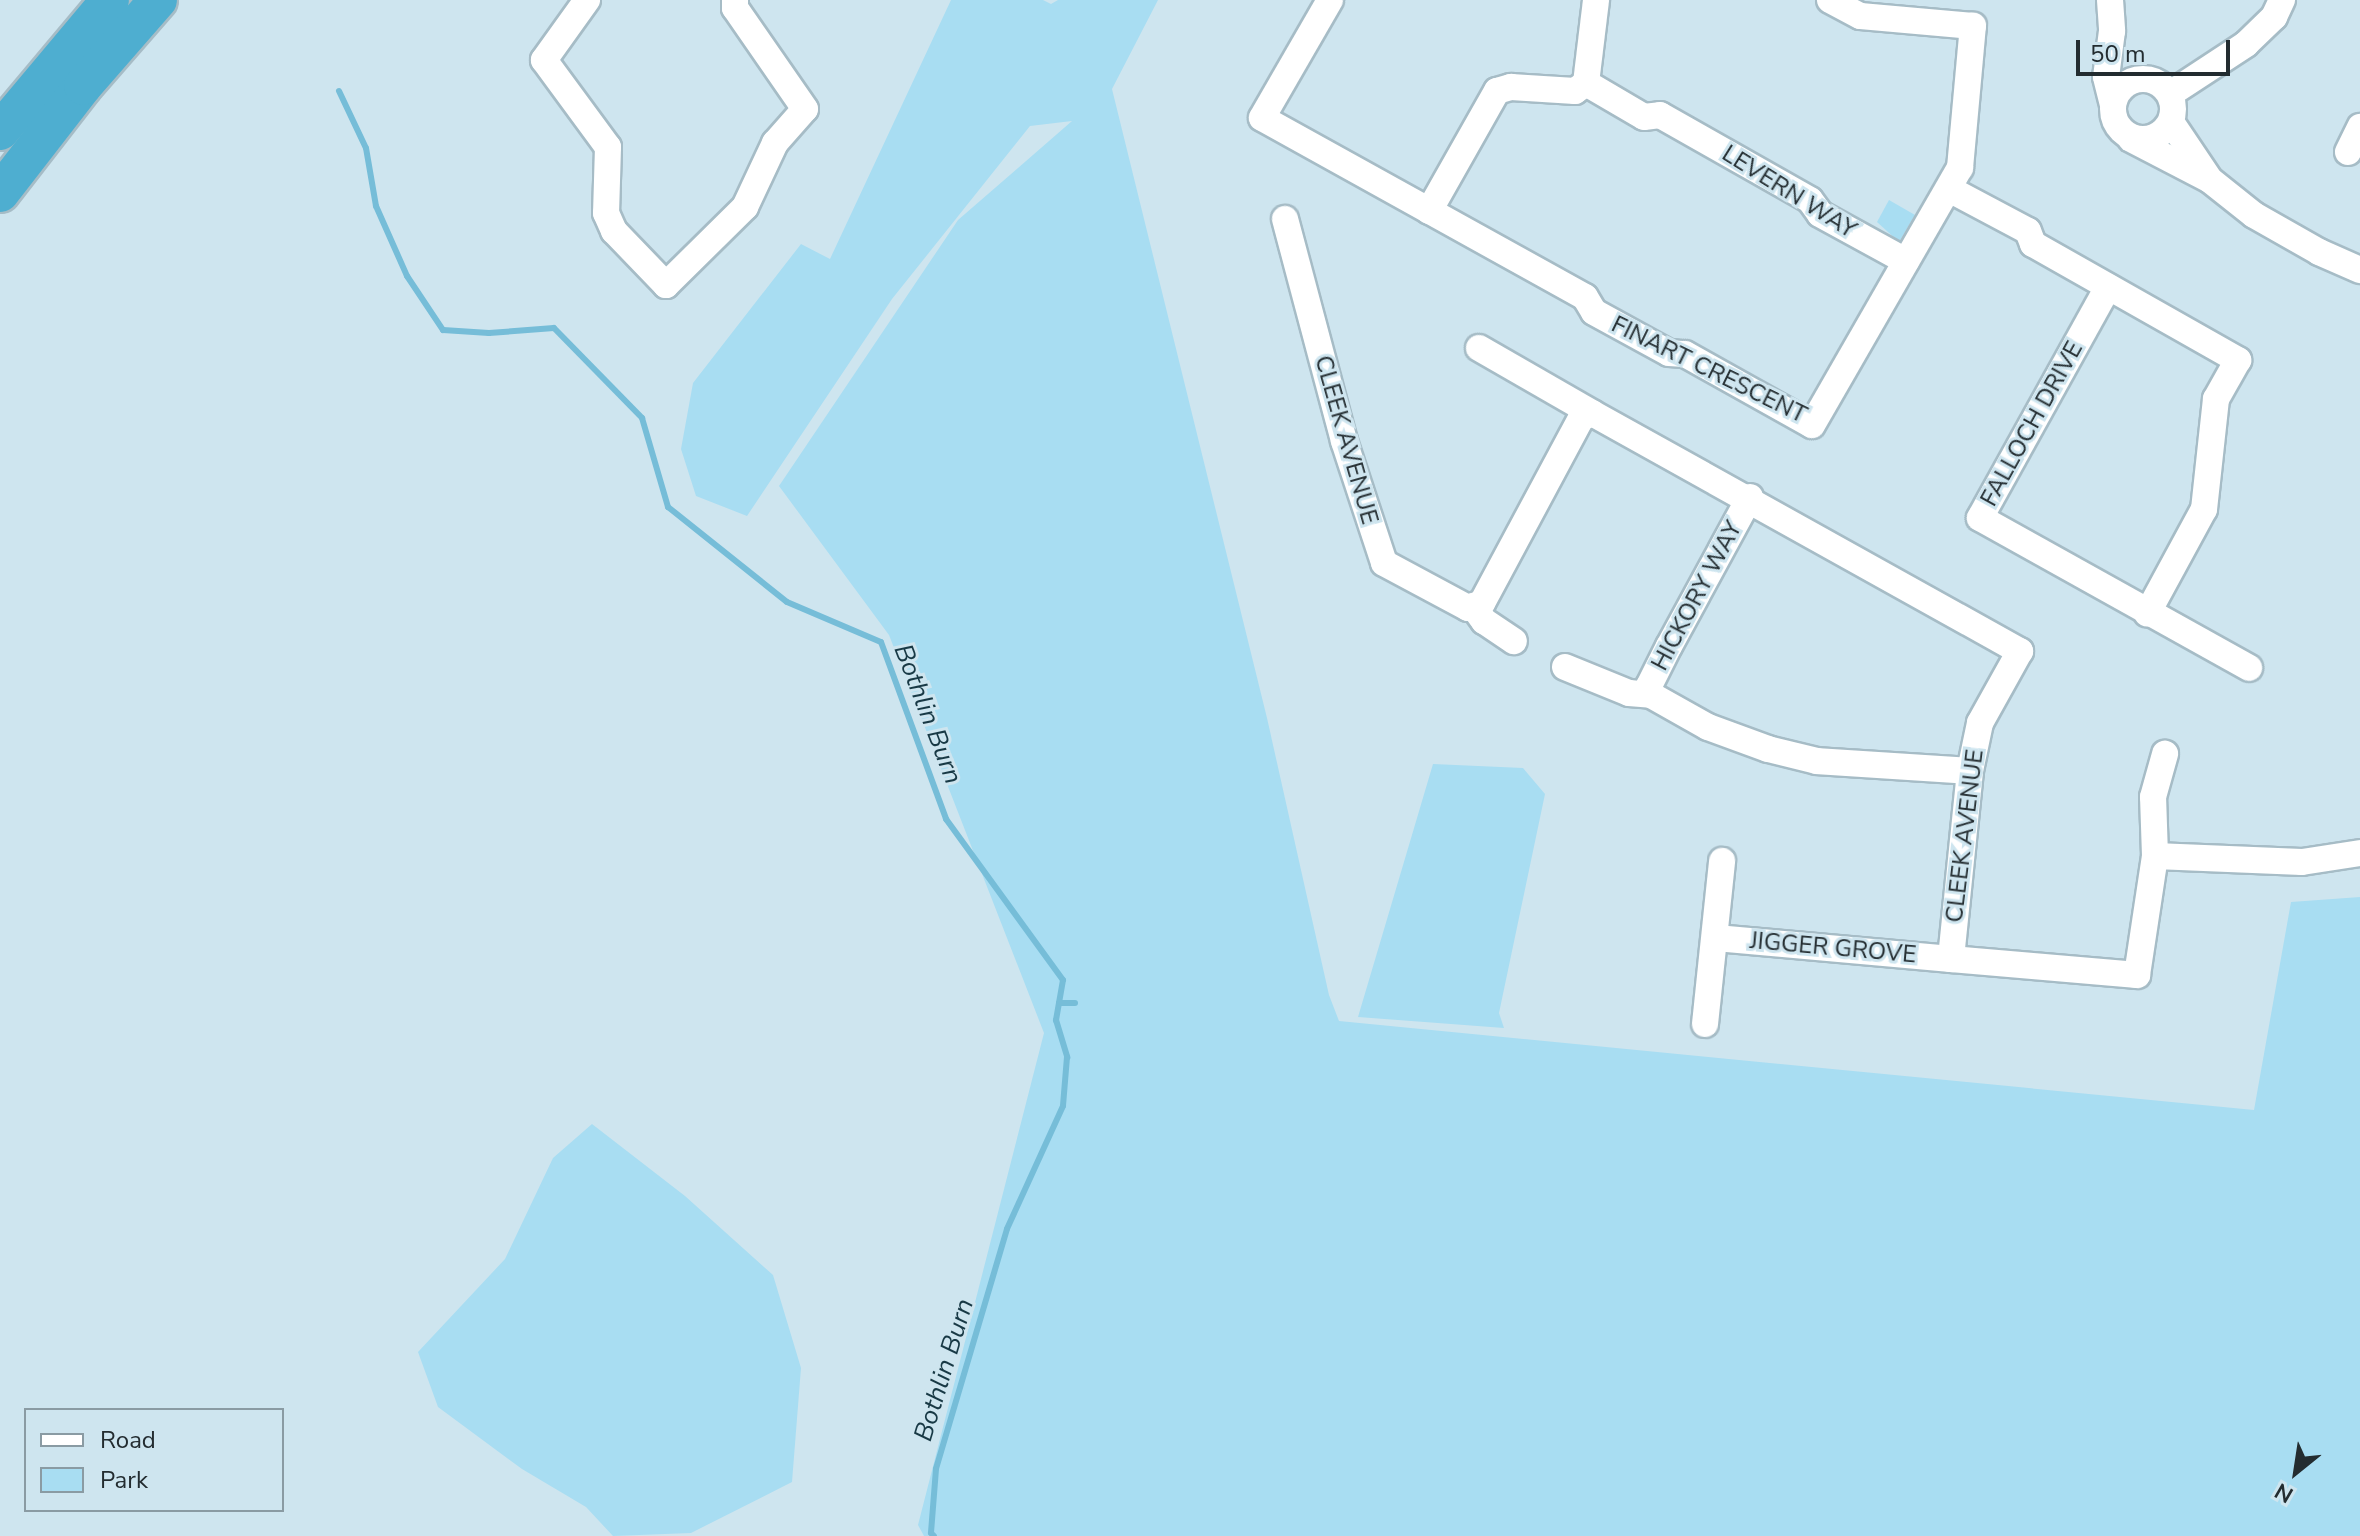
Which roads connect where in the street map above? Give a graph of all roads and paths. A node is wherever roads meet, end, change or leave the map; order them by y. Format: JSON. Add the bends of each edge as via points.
{"nodes":[{"id":1,"x":110,"y":0,"type":"edge"},
{"id":2,"x":158,"y":0,"type":"edge"},
{"id":3,"x":587,"y":0,"type":"edge"},
{"id":4,"x":735,"y":0,"type":"edge"},
{"id":5,"x":1330,"y":0,"type":"edge"},
{"id":6,"x":1596,"y":0,"type":"edge"},
{"id":7,"x":1830,"y":0,"type":"edge"},
{"id":8,"x":2110,"y":0,"type":"edge"},
{"id":9,"x":2282,"y":0,"type":"edge"},
{"id":10,"x":1974,"y":13,"type":"edge"},
{"id":11,"x":2112,"y":31,"type":"junction"},
{"id":12,"x":2142,"y":79,"type":"junction"},
{"id":13,"x":1586,"y":83,"type":"junction"},
{"id":14,"x":2170,"y":94,"type":"junction"},
{"id":15,"x":2113,"y":105,"type":"junction"},
{"id":16,"x":2171,"y":122,"type":"junction"},
{"id":17,"x":2360,"y":127,"type":"edge"},
{"id":18,"x":0,"y":131,"type":"edge"},
{"id":19,"x":2131,"y":139,"type":"junction"},
{"id":20,"x":2348,"y":152,"type":"dead end"},
{"id":21,"x":2210,"y":180,"type":"junction"},
{"id":22,"x":1949,"y":189,"type":"junction"},
{"id":23,"x":0,"y":193,"type":"edge"},
{"id":24,"x":1429,"y":211,"type":"junction"},
{"id":25,"x":1285,"y":219,"type":"dead end"},
{"id":26,"x":1906,"y":261,"type":"junction"},
{"id":27,"x":2360,"y":270,"type":"edge"},
{"id":28,"x":2108,"y":287,"type":"junction"},
{"id":29,"x":1479,"y":348,"type":"dead end"},
{"id":30,"x":1592,"y":413,"type":"junction"},
{"id":31,"x":1750,"y":497,"type":"junction"},
{"id":32,"x":1473,"y":606,"type":"junction"},
{"id":33,"x":2147,"y":614,"type":"junction"},
{"id":34,"x":1514,"y":641,"type":"dead end"},
{"id":35,"x":1565,"y":667,"type":"dead end"},
{"id":36,"x":2249,"y":668,"type":"dead end"},
{"id":37,"x":1651,"y":695,"type":"junction"},
{"id":38,"x":2165,"y":754,"type":"dead end"},
{"id":39,"x":1970,"y":771,"type":"junction"},
{"id":40,"x":2360,"y":853,"type":"edge"},
{"id":41,"x":2155,"y":856,"type":"junction"},
{"id":42,"x":1722,"y":861,"type":"dead end"},
{"id":43,"x":1716,"y":938,"type":"junction"},
{"id":44,"x":1951,"y":959,"type":"junction"},
{"id":45,"x":1705,"y":1024,"type":"dead end"}],
"edges":[{"from":1,"to":18,"type":"highway"},
{"from":2,"to":23,"type":"highway"},
{"from":3,"to":4,"type":"street","via":[[544,60],[608,147],[606,213],[614,231],[666,285],[745,207],[775,143],[805,109],[735,8]]},
{"from":5,"to":24,"type":"street","name":"FINART CRESCENT","via":[[1262,118]]},
{"from":6,"to":13,"type":"street"},
{"from":7,"to":10,"type":"street","name":"FINART CRESCENT","via":[[1860,16]]},
{"from":8,"to":11,"type":"street"},
{"from":9,"to":14,"type":"street","via":[[2274,17],[2246,44]]},
{"from":10,"to":22,"type":"street","name":"FINART CRESCENT","via":[[1960,168]]},
{"from":11,"to":12,"type":"street"},
{"from":11,"to":15,"type":"street","via":[[2106,77]]},
{"from":12,"to":14,"type":"street","via":[[2161,84]]},
{"from":12,"to":15,"type":"street","via":[[2123,85]]},
{"from":13,"to":24,"type":"street","via":[[1575,91],[1497,91]]},
{"from":13,"to":26,"type":"street","name":"LEVERN WAY","via":[[1644,117],[1660,115]]},
{"from":14,"to":16,"type":"street"},
{"from":15,"to":19,"type":"street","via":[[2119,129]]},
{"from":16,"to":19,"type":"street","via":[[2162,134]]},
{"from":16,"to":21,"type":"street"},
{"from":17,"to":20,"type":"street"},
{"from":19,"to":21,"type":"street"},
{"from":21,"to":27,"type":"street","via":[[2254,215]]},
{"from":22,"to":26,"type":"street","name":"FINART CRESCENT"},
{"from":22,"to":28,"type":"street","via":[[2028,231],[2033,244]]},
{"from":24,"to":26,"type":"street","name":"FINART CRESCENT","via":[[1585,297],[1594,312],[1669,353],[1685,354],[1812,425]]},
{"from":25,"to":32,"type":"street","name":"CLEEK AVENUE","via":[[1344,441],[1384,563]]},
{"from":28,"to":33,"type":"street","via":[[2238,360],[2216,399],[2204,509]]},
{"from":28,"to":33,"type":"street","name":"FALLOCH DRIVE","via":[[1980,518]]},
{"from":29,"to":30,"type":"street","name":"CLEEK AVENUE"},
{"from":30,"to":31,"type":"street","name":"CLEEK AVENUE"},
{"from":30,"to":32,"type":"street","via":[[1581,418],[1482,603]]},
{"from":31,"to":37,"type":"street","name":"HICKORY WAY","via":[[1649,686]]},
{"from":31,"to":39,"type":"street","name":"CLEEK AVENUE","via":[[2020,651],[1980,723]]},
{"from":32,"to":34,"type":"street","name":"CLEEK AVENUE","via":[[1484,621]]},
{"from":33,"to":36,"type":"street","name":"FALLOCH DRIVE"},
{"from":35,"to":37,"type":"street","name":"HICKORY WAY","via":[[1629,693]]},
{"from":37,"to":39,"type":"street","name":"HICKORY WAY","via":[[1708,727],[1817,761]]},
{"from":38,"to":41,"type":"street","via":[[2153,797]]},
{"from":39,"to":44,"type":"street","name":"CLEEK AVENUE"},
{"from":40,"to":41,"type":"street","via":[[2302,862]]},
{"from":41,"to":44,"type":"street","via":[[2137,975]]},
{"from":42,"to":43,"type":"street","name":"JIGGER GROVE"},
{"from":43,"to":44,"type":"street","name":"JIGGER GROVE"},
{"from":43,"to":45,"type":"street","name":"JIGGER GROVE"}]}
